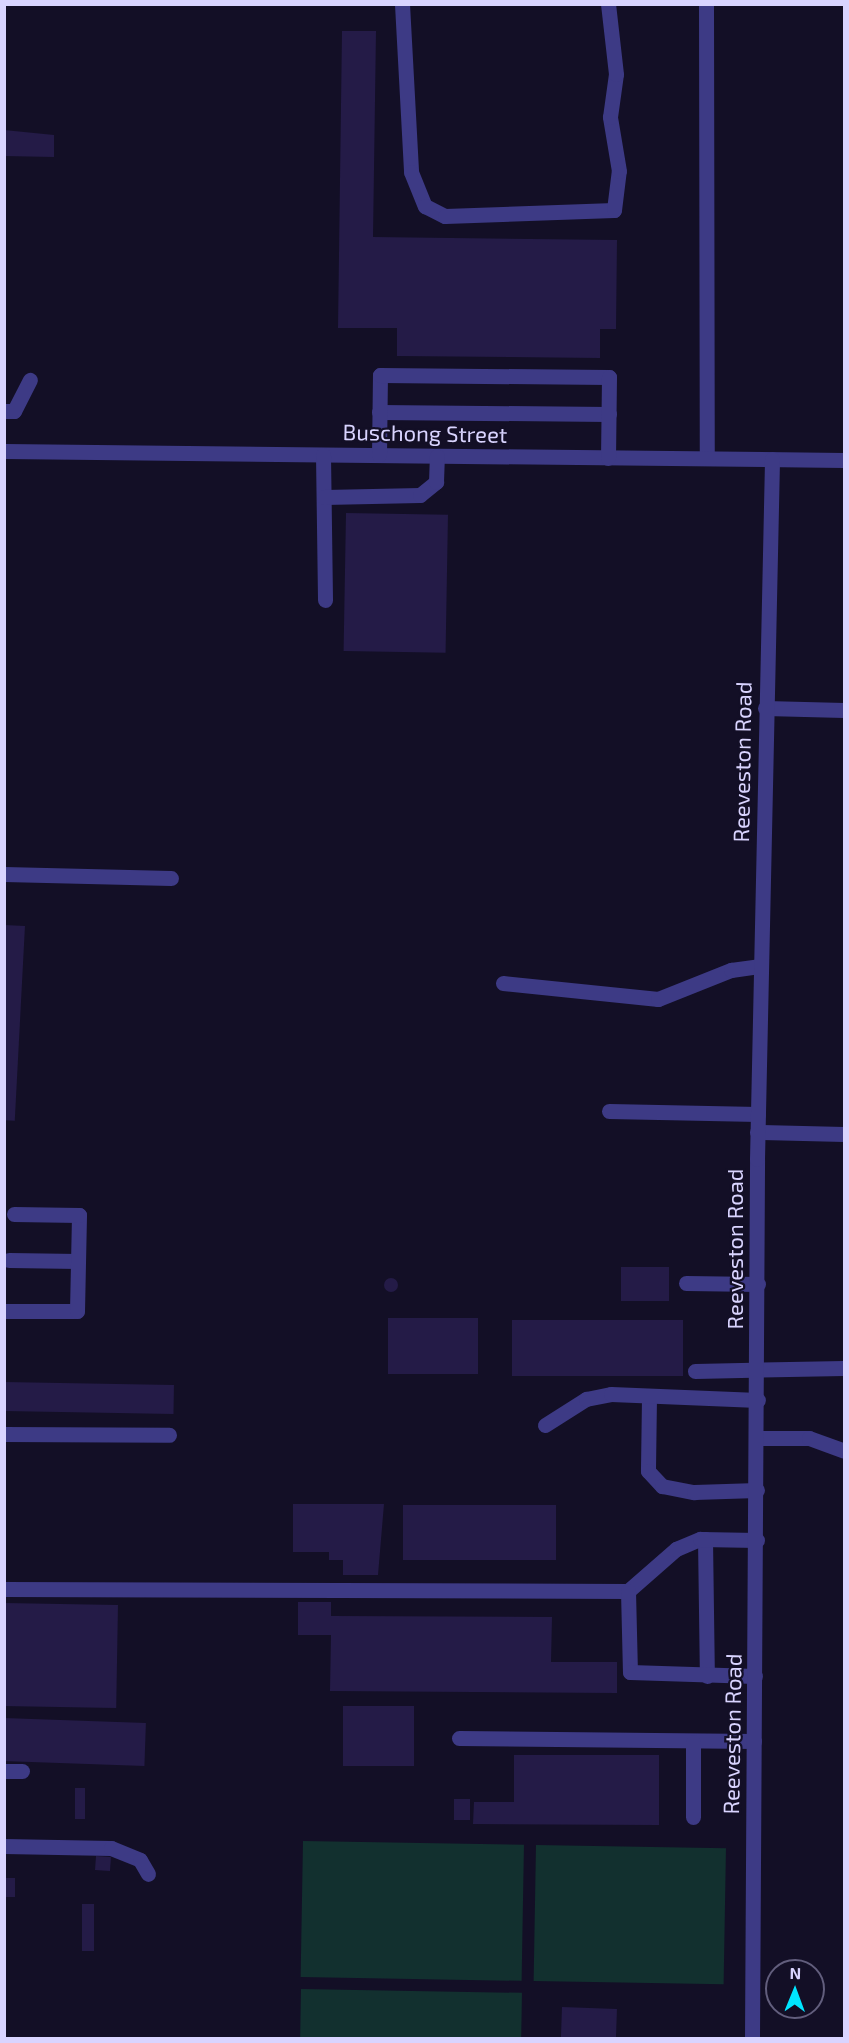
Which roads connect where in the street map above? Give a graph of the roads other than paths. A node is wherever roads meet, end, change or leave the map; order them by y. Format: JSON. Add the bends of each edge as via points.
{"nodes":[{"id":1,"x":402,"y":4,"type":"edge"},
{"id":2,"x":608,"y":4,"type":"edge"},
{"id":3,"x":706,"y":4,"type":"edge"},
{"id":4,"x":30,"y":380,"type":"dead end"},
{"id":5,"x":4,"y":411,"type":"edge"},
{"id":6,"x":379,"y":412,"type":"junction"},
{"id":7,"x":609,"y":414,"type":"junction"},
{"id":8,"x":4,"y":452,"type":"edge"},
{"id":9,"x":324,"y":454,"type":"junction"},
{"id":10,"x":379,"y":455,"type":"junction"},
{"id":11,"x":437,"y":456,"type":"junction"},
{"id":12,"x":608,"y":458,"type":"junction"},
{"id":13,"x":707,"y":458,"type":"junction"},
{"id":14,"x":772,"y":459,"type":"junction"},
{"id":15,"x":844,"y":460,"type":"edge"},
{"id":16,"x":324,"y":497,"type":"junction"},
{"id":17,"x":325,"y":600,"type":"dead end"},
{"id":18,"x":765,"y":708,"type":"junction"},
{"id":19,"x":844,"y":710,"type":"edge"},
{"id":20,"x":4,"y":874,"type":"edge"},
{"id":21,"x":171,"y":878,"type":"dead end"},
{"id":22,"x":761,"y":966,"type":"junction"},
{"id":23,"x":503,"y":982,"type":"dead end"},
{"id":24,"x":609,"y":1111,"type":"dead end"},
{"id":25,"x":758,"y":1114,"type":"junction"},
{"id":26,"x":758,"y":1132,"type":"junction"},
{"id":27,"x":844,"y":1134,"type":"edge"},
{"id":28,"x":14,"y":1214,"type":"dead end"},
{"id":29,"x":9,"y":1260,"type":"dead end"},
{"id":30,"x":78,"y":1261,"type":"junction"},
{"id":31,"x":686,"y":1283,"type":"dead end"},
{"id":32,"x":758,"y":1284,"type":"junction"},
{"id":33,"x":4,"y":1311,"type":"edge"},
{"id":34,"x":844,"y":1368,"type":"edge"},
{"id":35,"x":695,"y":1371,"type":"dead end"},
{"id":36,"x":759,"y":1371,"type":"junction"},
{"id":37,"x":649,"y":1396,"type":"junction"},
{"id":38,"x":759,"y":1400,"type":"junction"},
{"id":39,"x":546,"y":1425,"type":"dead end"},
{"id":40,"x":4,"y":1434,"type":"edge"},
{"id":41,"x":170,"y":1435,"type":"dead end"},
{"id":42,"x":758,"y":1438,"type":"junction"},
{"id":43,"x":844,"y":1451,"type":"edge"},
{"id":44,"x":757,"y":1490,"type":"junction"},
{"id":45,"x":705,"y":1539,"type":"junction"},
{"id":46,"x":757,"y":1540,"type":"junction"},
{"id":47,"x":4,"y":1589,"type":"edge"},
{"id":48,"x":628,"y":1591,"type":"junction"},
{"id":49,"x":707,"y":1676,"type":"junction"},
{"id":50,"x":755,"y":1676,"type":"junction"},
{"id":51,"x":459,"y":1738,"type":"dead end"},
{"id":52,"x":754,"y":1740,"type":"junction"},
{"id":53,"x":693,"y":1742,"type":"junction"},
{"id":54,"x":4,"y":1771,"type":"edge"},
{"id":55,"x":22,"y":1771,"type":"dead end"},
{"id":56,"x":693,"y":1817,"type":"dead end"},
{"id":57,"x":4,"y":1846,"type":"edge"},
{"id":58,"x":148,"y":1874,"type":"dead end"},
{"id":59,"x":752,"y":2038,"type":"edge"}],
"edges":[{"from":1,"to":2,"type":"street","via":[[411,172],[425,206],[445,216],[614,210],[619,171],[610,117],[616,74]]},
{"from":3,"to":13,"type":"street"},
{"from":4,"to":5,"type":"street","via":[[14,411]]},
{"from":6,"to":7,"type":"street"},
{"from":6,"to":7,"type":"street","via":[[380,375],[392,375],[609,377]]},
{"from":6,"to":10,"type":"street"},
{"from":7,"to":12,"type":"street"},
{"from":8,"to":9,"type":"street","name":"Buschong Street"},
{"from":9,"to":10,"type":"street","name":"Buschong Street"},
{"from":9,"to":16,"type":"street"},
{"from":10,"to":11,"type":"street","name":"Buschong Street"},
{"from":11,"to":12,"type":"street","name":"Buschong Street"},
{"from":11,"to":16,"type":"street","via":[[436,482],[420,495]]},
{"from":12,"to":13,"type":"street","name":"Buschong Street"},
{"from":13,"to":14,"type":"street","name":"Buschong Street"},
{"from":14,"to":15,"type":"street","name":"Buschong Street"},
{"from":14,"to":18,"type":"street","name":"Reeveston Road"},
{"from":16,"to":17,"type":"street"},
{"from":18,"to":19,"type":"street"},
{"from":18,"to":22,"type":"street","name":"Reeveston Road"},
{"from":20,"to":21,"type":"street"},
{"from":22,"to":23,"type":"street","via":[[731,970],[658,999]]},
{"from":22,"to":25,"type":"street","name":"Reeveston Road"},
{"from":24,"to":25,"type":"street"},
{"from":25,"to":26,"type":"street","name":"Reeveston Road"},
{"from":26,"to":27,"type":"street"},
{"from":26,"to":32,"type":"street","name":"Reeveston Road"},
{"from":28,"to":30,"type":"street","via":[[79,1215]]},
{"from":29,"to":30,"type":"street"},
{"from":30,"to":33,"type":"street","via":[[77,1311]]},
{"from":31,"to":32,"type":"street"},
{"from":32,"to":36,"type":"street","name":"Reeveston Road"},
{"from":34,"to":36,"type":"street"},
{"from":35,"to":36,"type":"street"},
{"from":36,"to":38,"type":"street","name":"Reeveston Road"},
{"from":37,"to":38,"type":"street"},
{"from":37,"to":39,"type":"street","via":[[611,1394],[586,1399]]},
{"from":37,"to":44,"type":"street","via":[[648,1471],[662,1486],[694,1492]]},
{"from":38,"to":42,"type":"street","name":"Reeveston Road"},
{"from":40,"to":41,"type":"street"},
{"from":42,"to":43,"type":"street","via":[[810,1438]]},
{"from":42,"to":44,"type":"street","name":"Reeveston Road"},
{"from":44,"to":46,"type":"street","name":"Reeveston Road"},
{"from":45,"to":46,"type":"street"},
{"from":45,"to":48,"type":"street","via":[[676,1549]]},
{"from":45,"to":49,"type":"street"},
{"from":46,"to":50,"type":"street","name":"Reeveston Road"},
{"from":47,"to":48,"type":"street"},
{"from":48,"to":49,"type":"street","via":[[630,1672]]},
{"from":49,"to":50,"type":"street"},
{"from":50,"to":52,"type":"street","name":"Reeveston Road"},
{"from":51,"to":53,"type":"street"},
{"from":52,"to":53,"type":"street"},
{"from":52,"to":59,"type":"street","name":"Reeveston Road"},
{"from":53,"to":56,"type":"street"},
{"from":54,"to":55,"type":"street"},
{"from":57,"to":58,"type":"street","via":[[111,1848],[140,1860]]}]}
